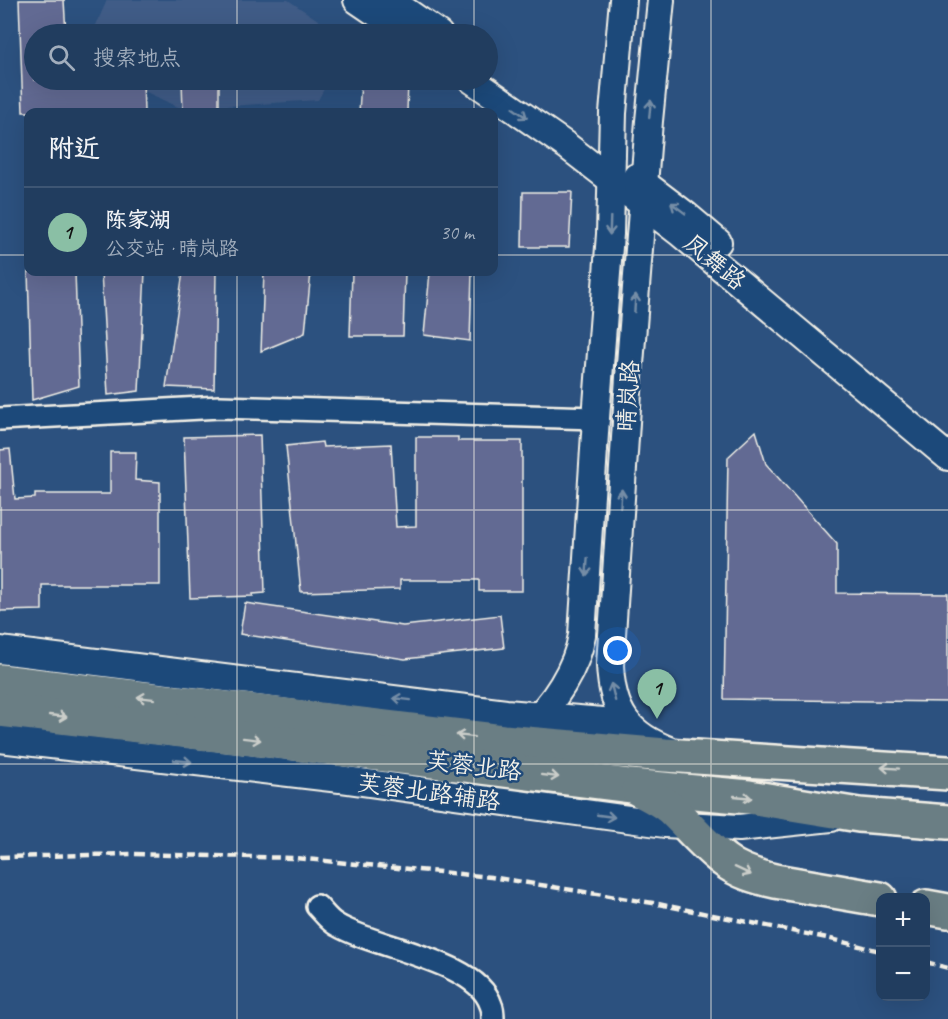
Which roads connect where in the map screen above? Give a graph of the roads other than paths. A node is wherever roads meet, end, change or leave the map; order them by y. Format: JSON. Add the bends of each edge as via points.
{"nodes":[{"id":1,"x":357,"y":0,"type":"edge"},
{"id":2,"x":390,"y":0,"type":"edge"},
{"id":3,"x":623,"y":0,"type":"edge"},
{"id":4,"x":661,"y":0,"type":"edge"},
{"id":5,"x":392,"y":24,"type":"edge"},
{"id":6,"x":425,"y":24,"type":"edge"},
{"id":7,"x":498,"y":76,"type":"edge"},
{"id":8,"x":486,"y":90,"type":"edge"},
{"id":9,"x":612,"y":169,"type":"junction"},
{"id":10,"x":644,"y":194,"type":"junction"},
{"id":11,"x":596,"y":418,"type":"junction"},
{"id":12,"x":0,"y":419,"type":"edge"},
{"id":13,"x":948,"y":435,"type":"edge"},
{"id":14,"x":948,"y":457,"type":"edge"},
{"id":15,"x":0,"y":650,"type":"edge"},
{"id":16,"x":0,"y":681,"type":"edge"},
{"id":17,"x":190,"y":688,"type":"junction"},
{"id":18,"x":0,"y":710,"type":"edge"},
{"id":19,"x":539,"y":715,"type":"junction"},
{"id":20,"x":627,"y":723,"type":"junction"},
{"id":21,"x":0,"y":739,"type":"edge"},
{"id":22,"x":503,"y":741,"type":"junction"},
{"id":23,"x":683,"y":756,"type":"junction"},
{"id":24,"x":948,"y":773,"type":"edge"},
{"id":25,"x":630,"y":786,"type":"junction"},
{"id":26,"x":859,"y":815,"type":"junction"},
{"id":27,"x":948,"y":822,"type":"edge"},
{"id":28,"x":687,"y":825,"type":"junction"},
{"id":29,"x":876,"y":898,"type":"edge"},
{"id":30,"x":317,"y":906,"type":"dead end"},
{"id":31,"x":930,"y":908,"type":"edge"},
{"id":32,"x":948,"y":911,"type":"edge"},
{"id":33,"x":493,"y":1019,"type":"edge"}],
"edges":[{"from":1,"to":5,"type":"street"},
{"from":2,"to":6,"type":"street"},
{"from":3,"to":9,"type":"street","name":"晴岚路"},
{"from":10,"to":4,"type":"street","name":"晴岚路","one_way":true},
{"from":7,"to":9,"type":"street","name":"凤舞路","via":[[571,128]]},
{"from":8,"to":9,"type":"street","name":"凤舞路","one_way":true,"via":[[567,146]]},
{"from":9,"to":10,"type":"street","name":"凤舞路"},
{"from":9,"to":11,"type":"street","name":"晴岚路","one_way":true},
{"from":13,"to":10,"type":"street","name":"凤舞路","one_way":true,"via":[[686,215]]},
{"from":10,"to":14,"type":"street","name":"凤舞路","via":[[681,234]]},
{"from":20,"to":10,"type":"street","name":"晴岚路","one_way":true,"via":[[616,704],[610,665]]},
{"from":11,"to":12,"type":"street","via":[[220,407]]},
{"from":11,"to":19,"type":"street","name":"晴岚路","one_way":true,"via":[[580,651]]},
{"from":15,"to":17,"type":"street"},
{"from":17,"to":16,"type":"main road","name":"芙蓉北路","one_way":true},
{"from":19,"to":17,"type":"street","one_way":true},
{"from":22,"to":17,"type":"main road","name":"芙蓉北路","one_way":true},
{"from":18,"to":25,"type":"main road","name":"芙蓉北路","one_way":true},
{"from":19,"to":20,"type":"street"},
{"from":19,"to":22,"type":"street","name":"晴岚路"},
{"from":20,"to":23,"type":"street","name":"晴岚路","via":[[639,736]]},
{"from":21,"to":28,"type":"street","name":"芙蓉北路辅路","one_way":true,"via":[[340,778]]},
{"from":22,"to":23,"type":"main road","name":"芙蓉北路"},
{"from":24,"to":23,"type":"main road","name":"芙蓉北路","one_way":true},
{"from":25,"to":26,"type":"main road","name":"芙蓉北路","one_way":true,"via":[[749,797]]},
{"from":25,"to":28,"type":"main road","via":[[652,796]]},
{"from":26,"to":27,"type":"main road","name":"芙蓉北路"},
{"from":26,"to":28,"type":"street","name":"芙蓉北路辅路","via":[[739,828]]},
{"from":28,"to":29,"type":"main road","one_way":true,"via":[[724,861],[741,871],[775,881]]},
{"from":30,"to":33,"type":"street","via":[[335,924],[466,976],[486,994]]},
{"from":31,"to":32,"type":"main road"}]}
